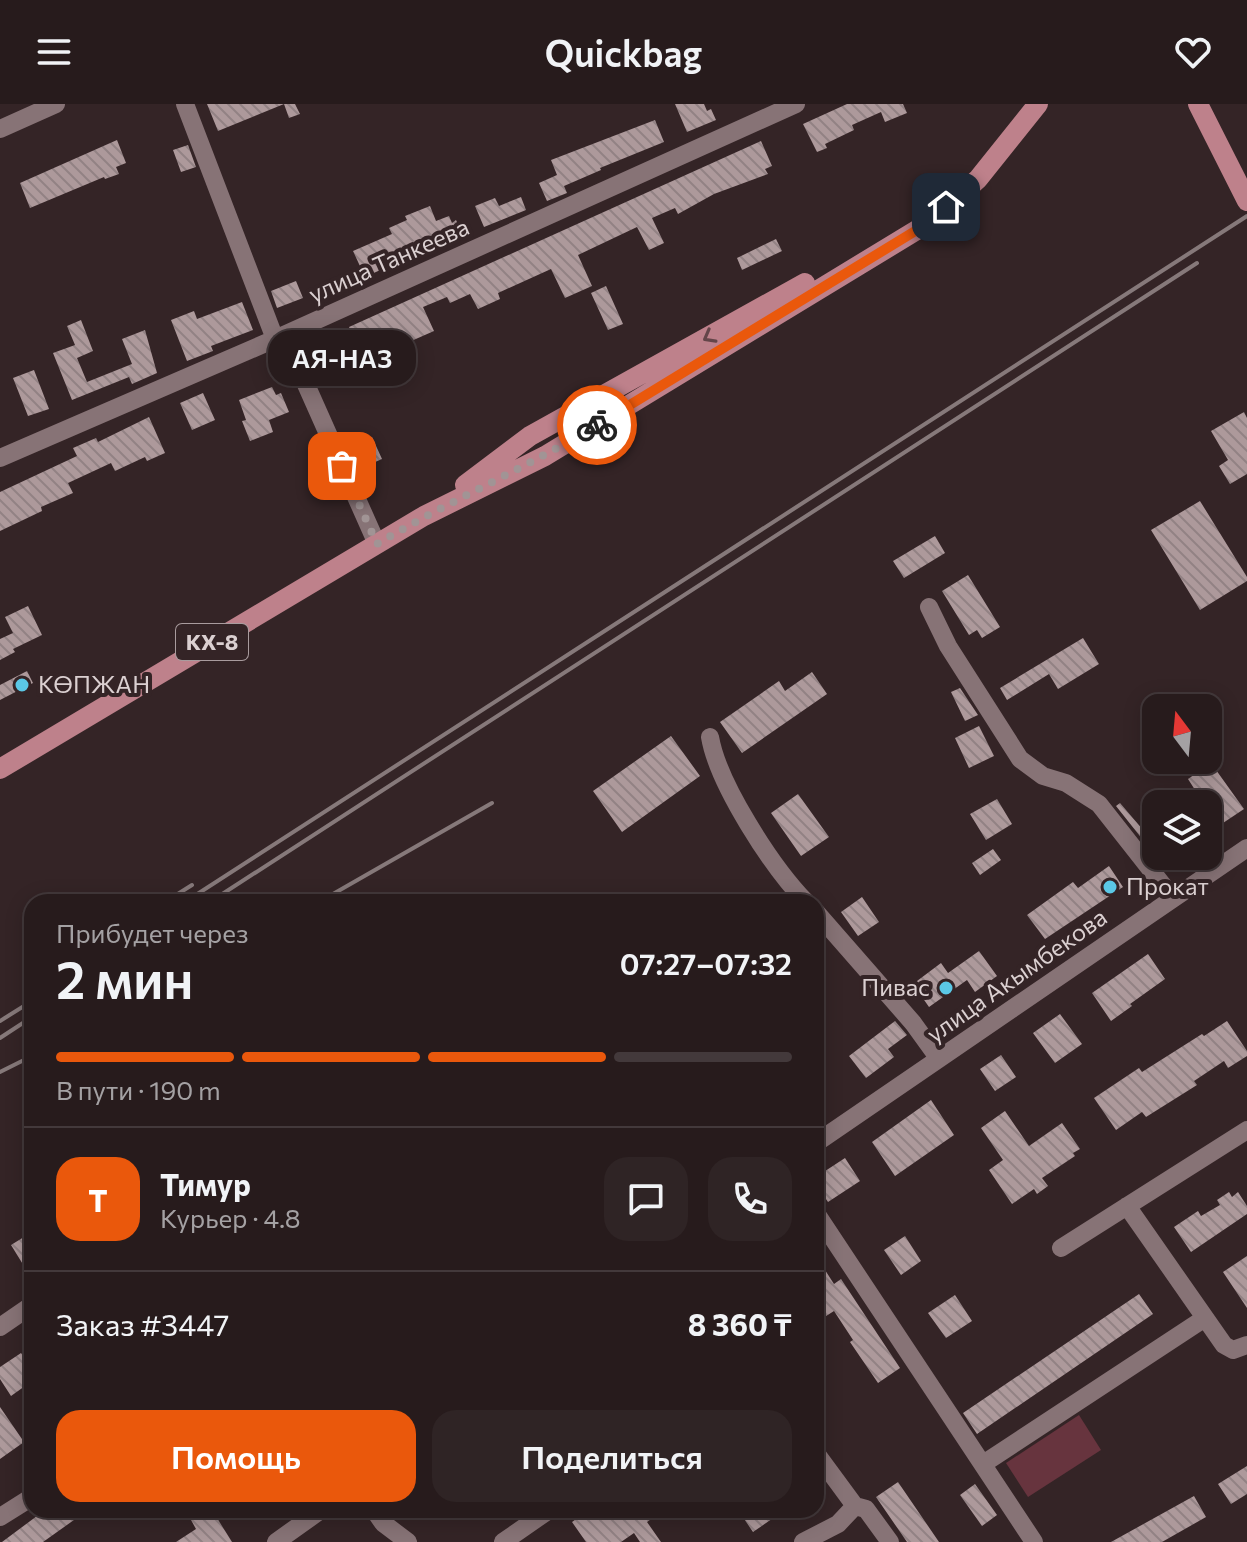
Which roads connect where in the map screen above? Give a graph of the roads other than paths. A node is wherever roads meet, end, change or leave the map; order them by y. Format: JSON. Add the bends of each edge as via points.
{"nodes":[{"id":1,"x":56,"y":104,"type":"edge"},
{"id":2,"x":185,"y":104,"type":"edge"},
{"id":3,"x":796,"y":104,"type":"edge"},
{"id":4,"x":1038,"y":104,"type":"edge"},
{"id":5,"x":1200,"y":109,"type":"edge"},
{"id":6,"x":0,"y":129,"type":"edge"},
{"id":7,"x":1247,"y":201,"type":"edge"},
{"id":8,"x":879,"y":253,"type":"junction"},
{"id":9,"x":279,"y":337,"type":"junction"},
{"id":10,"x":530,"y":436,"type":"junction"},
{"id":11,"x":545,"y":456,"type":"junction"},
{"id":12,"x":0,"y":458,"type":"edge"},
{"id":13,"x":424,"y":516,"type":"junction"},
{"id":14,"x":377,"y":544,"type":"junction"},
{"id":15,"x":929,"y":607,"type":"dead end"},
{"id":16,"x":710,"y":737,"type":"dead end"},
{"id":17,"x":0,"y":769,"type":"edge"},
{"id":18,"x":1247,"y":848,"type":"edge"},
{"id":19,"x":798,"y":894,"type":"edge"},
{"id":20,"x":1173,"y":898,"type":"junction"},
{"id":21,"x":824,"y":921,"type":"edge"},
{"id":22,"x":939,"y":1059,"type":"junction"},
{"id":23,"x":1247,"y":1130,"type":"edge"},
{"id":24,"x":824,"y":1138,"type":"edge"},
{"id":25,"x":1127,"y":1206,"type":"junction"},
{"id":26,"x":824,"y":1225,"type":"edge"},
{"id":27,"x":1061,"y":1248,"type":"dead end"},
{"id":28,"x":24,"y":1310,"type":"edge"},
{"id":29,"x":1205,"y":1318,"type":"junction"},
{"id":30,"x":0,"y":1327,"type":"edge"},
{"id":31,"x":1247,"y":1345,"type":"edge"},
{"id":32,"x":824,"y":1464,"type":"edge"},
{"id":33,"x":983,"y":1464,"type":"junction"},
{"id":34,"x":24,"y":1502,"type":"edge"},
{"id":35,"x":855,"y":1506,"type":"junction"},
{"id":36,"x":0,"y":1517,"type":"edge"},
{"id":37,"x":310,"y":1518,"type":"edge"},
{"id":38,"x":380,"y":1518,"type":"edge"},
{"id":39,"x":381,"y":1518,"type":"edge"},
{"id":40,"x":538,"y":1518,"type":"edge"},
{"id":41,"x":276,"y":1542,"type":"edge"},
{"id":42,"x":387,"y":1542,"type":"edge"},
{"id":43,"x":408,"y":1542,"type":"edge"},
{"id":44,"x":503,"y":1542,"type":"edge"},
{"id":45,"x":803,"y":1542,"type":"edge"},
{"id":46,"x":890,"y":1542,"type":"edge"},
{"id":47,"x":1034,"y":1542,"type":"edge"}],
"edges":[{"from":1,"to":6,"type":"street"},
{"from":2,"to":9,"type":"street"},
{"from":3,"to":9,"type":"street","name":"улица Танкеева"},
{"from":4,"to":8,"type":"main road","number":"КХ-8","via":[[978,179],[930,222]]},
{"from":5,"to":7,"type":"main road"},
{"from":8,"to":10,"type":"main road","number":"КХ-8","one_way":true,"via":[[820,275]]},
{"from":8,"to":11,"type":"main road","number":"КХ-8"},
{"from":9,"to":12,"type":"street","name":"улица Танкеева"},
{"from":9,"to":14,"type":"street"},
{"from":10,"to":11,"type":"main road","via":[[533,454]]},
{"from":10,"to":13,"type":"main road","number":"КХ-8"},
{"from":11,"to":13,"type":"main road","number":"КХ-8"},
{"from":13,"to":14,"type":"main road","number":"КХ-8"},
{"from":14,"to":17,"type":"main road","number":"КХ-8"},
{"from":15,"to":20,"type":"street","via":[[1020,759],[1099,804]]},
{"from":16,"to":19,"type":"street","via":[[746,819]]},
{"from":18,"to":20,"type":"street","name":"улица Акымбекова"},
{"from":20,"to":22,"type":"street","name":"улица Акымбекова"},
{"from":21,"to":22,"type":"street"},
{"from":22,"to":24,"type":"street","name":"улица Акымбекова"},
{"from":23,"to":25,"type":"street"},
{"from":25,"to":27,"type":"street"},
{"from":25,"to":29,"type":"street"},
{"from":26,"to":33,"type":"street"},
{"from":28,"to":30,"type":"street"},
{"from":29,"to":31,"type":"street","via":[[1224,1345],[1233,1350]]},
{"from":29,"to":33,"type":"street"},
{"from":32,"to":35,"type":"street"},
{"from":33,"to":47,"type":"street"},
{"from":34,"to":36,"type":"street"},
{"from":35,"to":45,"type":"street","via":[[838,1524]]},
{"from":35,"to":46,"type":"street","via":[[866,1509]]},
{"from":37,"to":41,"type":"street"},
{"from":38,"to":42,"type":"street"},
{"from":39,"to":43,"type":"street"},
{"from":40,"to":44,"type":"street"}]}
